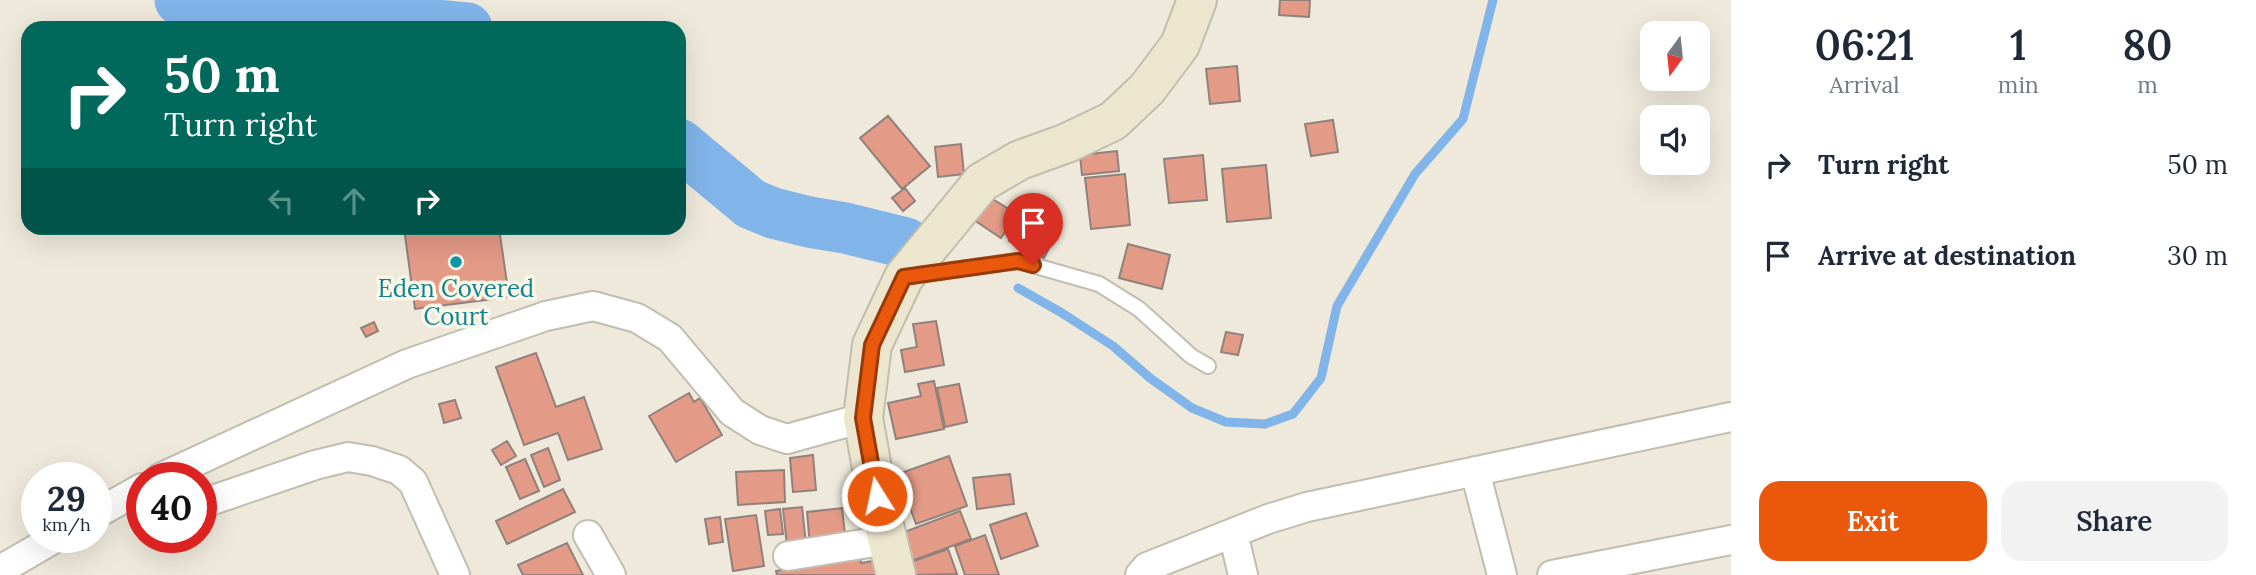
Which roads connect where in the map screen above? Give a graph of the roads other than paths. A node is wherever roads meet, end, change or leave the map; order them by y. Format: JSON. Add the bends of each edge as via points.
{"nodes":[{"id":1,"x":1197,"y":0,"type":"edge"},
{"id":2,"x":904,"y":277,"type":"junction"},
{"id":3,"x":1208,"y":366,"type":"dead end"},
{"id":4,"x":863,"y":418,"type":"junction"},
{"id":5,"x":1731,"y":418,"type":"edge"},
{"id":6,"x":197,"y":462,"type":"edge"},
{"id":7,"x":1475,"y":471,"type":"junction"},
{"id":8,"x":217,"y":499,"type":"edge"},
{"id":9,"x":1233,"y":533,"type":"junction"},
{"id":10,"x":588,"y":535,"type":"dead end"},
{"id":11,"x":1731,"y":540,"type":"edge"},
{"id":12,"x":29,"y":553,"type":"edge"},
{"id":13,"x":788,"y":556,"type":"dead end"},
{"id":14,"x":892,"y":558,"type":"edge"},
{"id":15,"x":0,"y":570,"type":"edge"},
{"id":16,"x":455,"y":575,"type":"edge"},
{"id":17,"x":611,"y":575,"type":"edge"},
{"id":18,"x":1140,"y":575,"type":"edge"},
{"id":19,"x":1243,"y":575,"type":"edge"},
{"id":20,"x":1502,"y":575,"type":"edge"},
{"id":21,"x":1552,"y":575,"type":"edge"}],
"edges":[{"from":1,"to":2,"type":"street","via":[[1180,44],[1139,97],[1113,121],[1020,160],[982,182]]},
{"from":2,"to":3,"type":"lane","via":[[1018,261],[1099,284],[1139,309]]},
{"from":2,"to":4,"type":"street","via":[[872,345]]},
{"from":4,"to":6,"type":"street","via":[[786,439],[760,430],[732,412],[670,338],[637,318],[593,306],[546,316],[407,364]]},
{"from":4,"to":14,"type":"street"},
{"from":5,"to":7,"type":"street"},
{"from":7,"to":9,"type":"street","via":[[1307,507]]},
{"from":7,"to":20,"type":"street"},
{"from":8,"to":16,"type":"street","via":[[348,457],[372,461],[399,470],[413,482]]},
{"from":9,"to":18,"type":"street","via":[[1147,567]]},
{"from":9,"to":19,"type":"street"},
{"from":10,"to":17,"type":"street"},
{"from":11,"to":21,"type":"street"},
{"from":12,"to":15,"type":"street"},
{"from":13,"to":14,"type":"street"}]}
